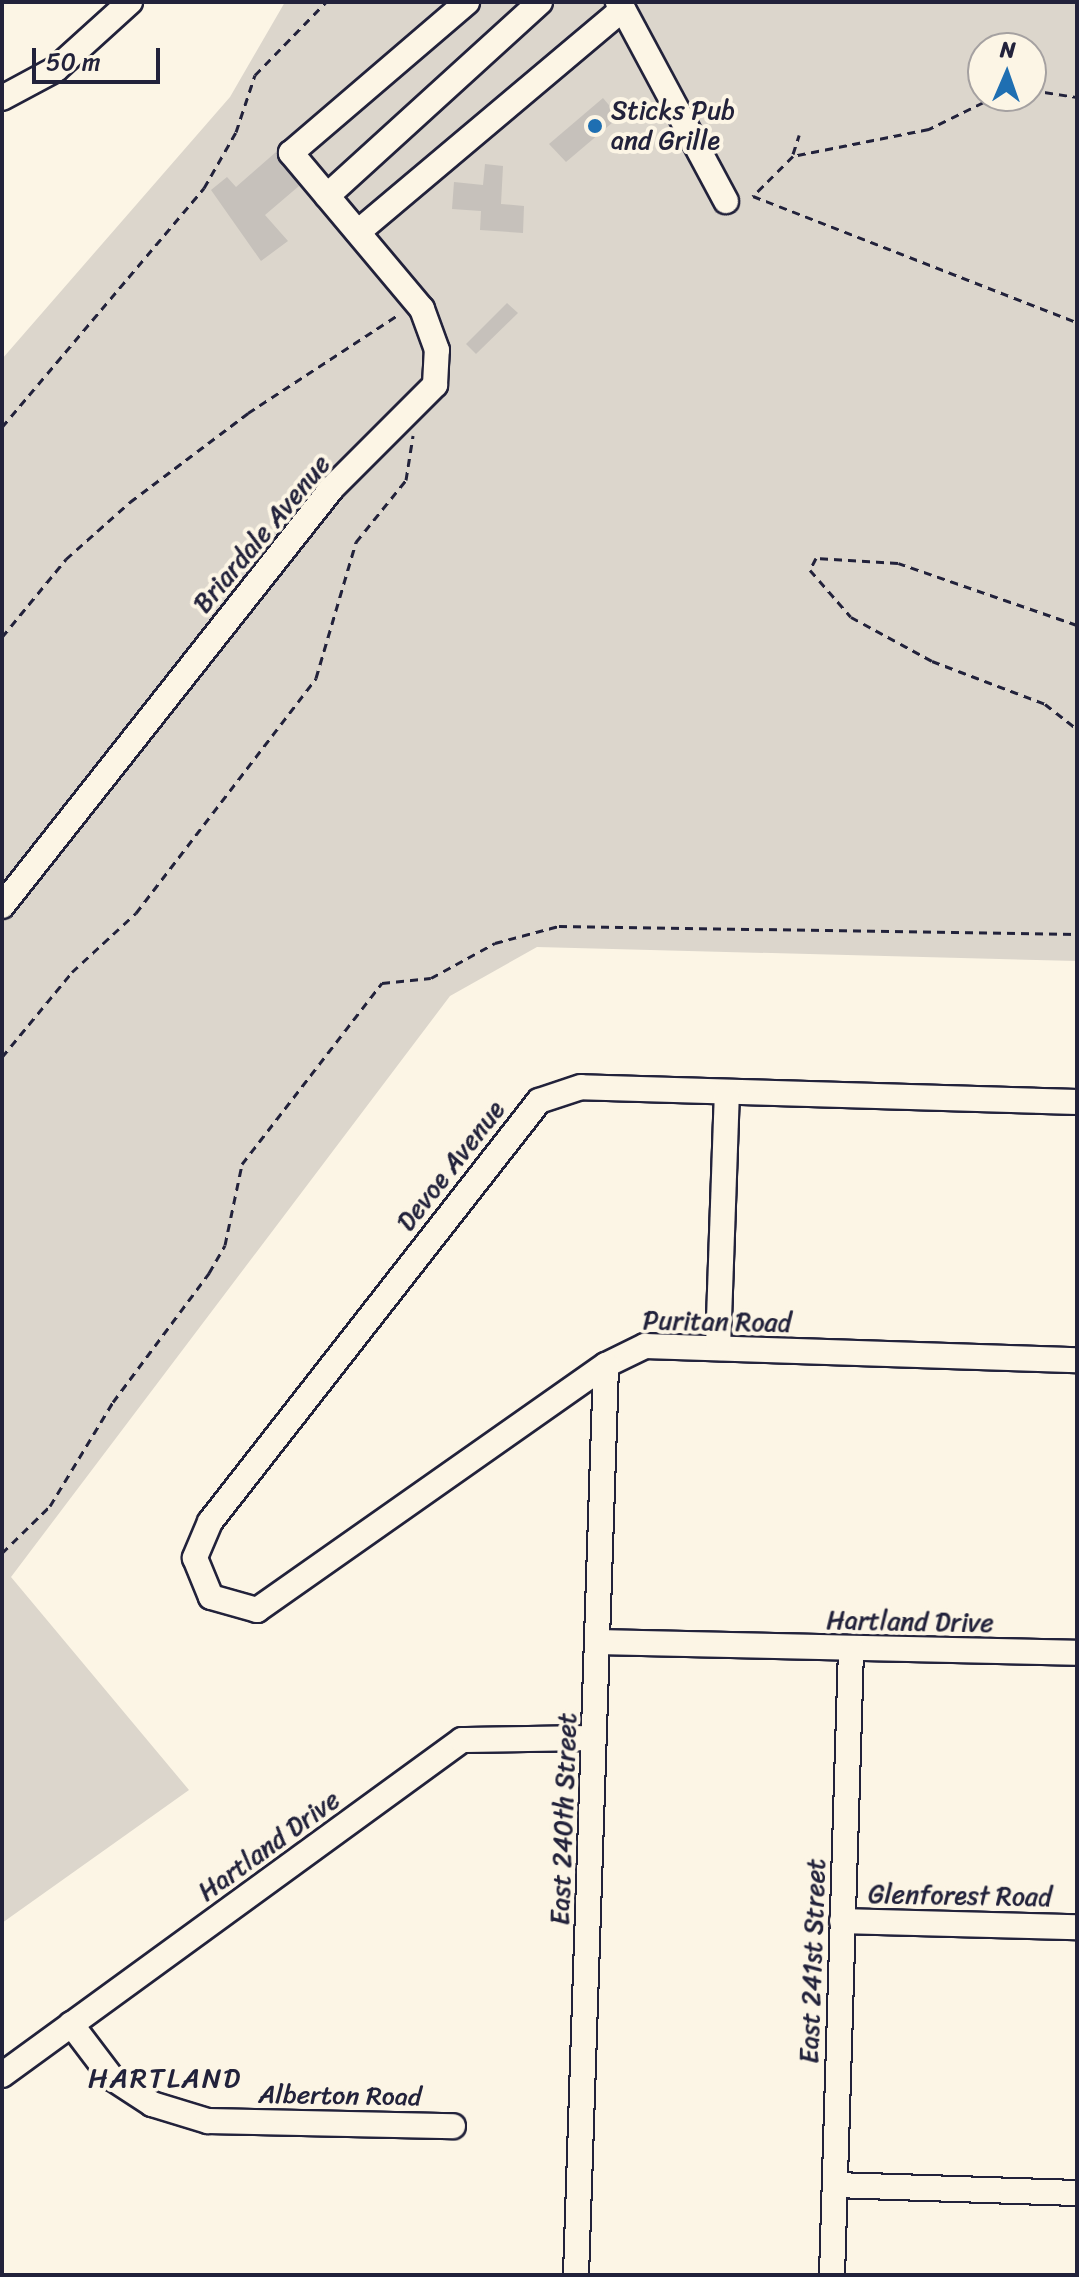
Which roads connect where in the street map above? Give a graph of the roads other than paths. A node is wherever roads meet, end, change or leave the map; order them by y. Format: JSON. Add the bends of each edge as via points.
{"nodes":[{"id":1,"x":130,"y":2,"type":"edge"},
{"id":2,"x":467,"y":2,"type":"edge"},
{"id":3,"x":540,"y":2,"type":"edge"},
{"id":4,"x":620,"y":5,"type":"edge"},
{"id":5,"x":2,"y":98,"type":"edge"},
{"id":6,"x":327,"y":196,"type":"junction"},
{"id":7,"x":726,"y":201,"type":"dead end"},
{"id":8,"x":358,"y":232,"type":"junction"},
{"id":9,"x":2,"y":906,"type":"edge"},
{"id":10,"x":727,"y":1092,"type":"junction"},
{"id":11,"x":1077,"y":1102,"type":"edge"},
{"id":12,"x":718,"y":1348,"type":"junction"},
{"id":13,"x":1077,"y":1360,"type":"edge"},
{"id":14,"x":606,"y":1365,"type":"junction"},
{"id":15,"x":289,"y":1590,"type":"joint"},
{"id":16,"x":598,"y":1642,"type":"junction"},
{"id":17,"x":851,"y":1649,"type":"junction"},
{"id":18,"x":1077,"y":1653,"type":"edge"},
{"id":19,"x":594,"y":1738,"type":"junction"},
{"id":20,"x":842,"y":1921,"type":"junction"},
{"id":21,"x":1077,"y":1927,"type":"edge"},
{"id":22,"x":71,"y":2024,"type":"junction"},
{"id":23,"x":2,"y":2075,"type":"edge"},
{"id":24,"x":453,"y":2126,"type":"dead end"},
{"id":25,"x":835,"y":2185,"type":"junction"},
{"id":26,"x":1077,"y":2193,"type":"edge"},
{"id":27,"x":576,"y":2275,"type":"edge"},
{"id":28,"x":832,"y":2275,"type":"edge"}],
"edges":[{"from":1,"to":5,"type":"street","via":[[56,69]]},
{"from":2,"to":6,"type":"street","name":"Briardale Avenue","via":[[291,153]]},
{"from":3,"to":6,"type":"street"},
{"from":4,"to":7,"type":"street"},
{"from":4,"to":8,"type":"street"},
{"from":6,"to":8,"type":"street","name":"Briardale Avenue"},
{"from":8,"to":9,"type":"street","name":"Briardale Avenue","via":[[422,309],[437,350],[435,385],[332,488]]},
{"from":10,"to":11,"type":"street","name":"Devoe Avenue"},
{"from":10,"to":12,"type":"street"},
{"from":10,"to":15,"type":"street","name":"Devoe Avenue","via":[[581,1087],[539,1101],[523,1119],[197,1544],[201,1580],[231,1607],[257,1610]]},
{"from":12,"to":13,"type":"street","name":"Puritan Road"},
{"from":12,"to":14,"type":"street","name":"Puritan Road","via":[[645,1346]]},
{"from":14,"to":15,"type":"street","name":"Puritan Road"},
{"from":14,"to":16,"type":"street","name":"East 240th Street"},
{"from":16,"to":17,"type":"street","name":"Hartland Drive"},
{"from":16,"to":19,"type":"street","name":"East 240th Street"},
{"from":17,"to":18,"type":"street","name":"Hartland Drive"},
{"from":17,"to":20,"type":"street","name":"East 241st Street"},
{"from":19,"to":22,"type":"street","name":"Hartland Drive","via":[[462,1740]]},
{"from":19,"to":27,"type":"street","name":"East 240th Street"},
{"from":20,"to":21,"type":"street","name":"Glenforest Road"},
{"from":20,"to":25,"type":"street","name":"East 241st Street"},
{"from":22,"to":23,"type":"street","name":"Hartland Drive"},
{"from":22,"to":24,"type":"street","name":"Alberton Road","via":[[112,2078],[152,2104],[208,2121]]},
{"from":25,"to":26,"type":"street"},
{"from":25,"to":28,"type":"street","name":"East 241st Street"}]}
